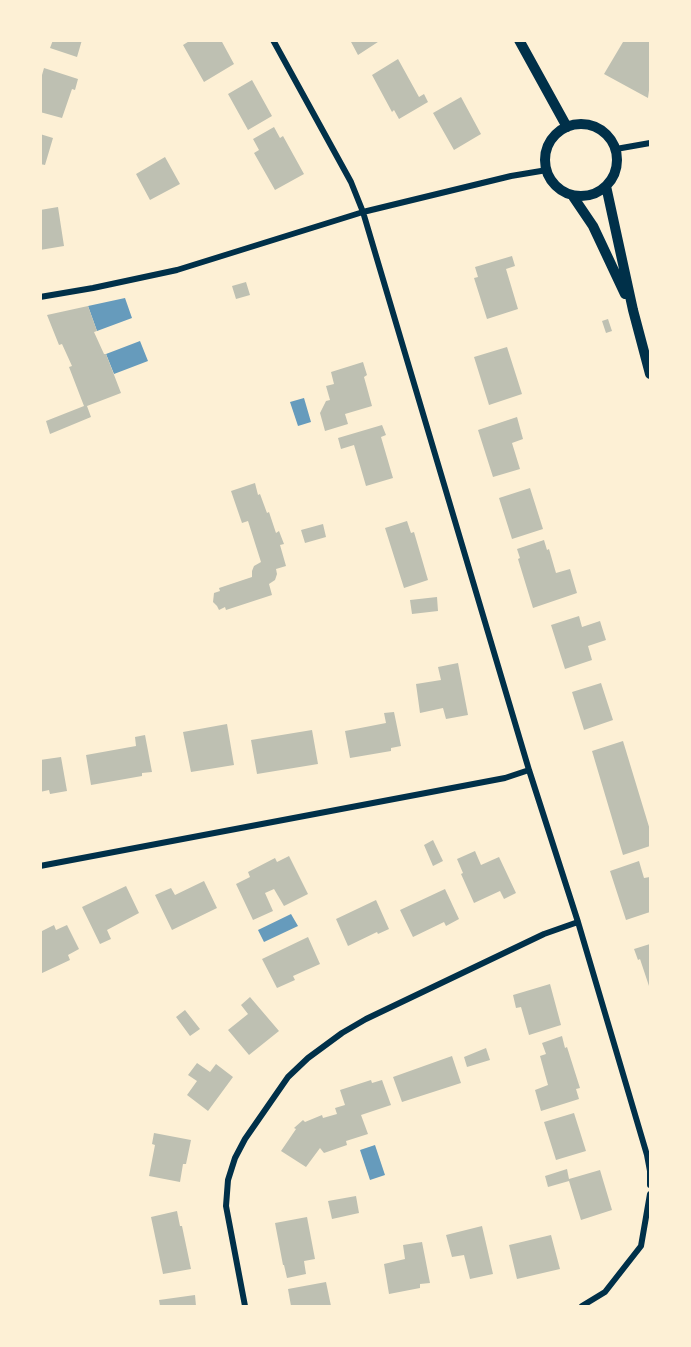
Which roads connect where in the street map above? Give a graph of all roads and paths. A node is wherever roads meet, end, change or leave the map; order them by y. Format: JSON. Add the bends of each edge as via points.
{"nodes":[{"id":1,"x":273,"y":40,"type":"edge"},
{"id":2,"x":519,"y":40,"type":"edge"},
{"id":3,"x":567,"y":127,"type":"junction"},
{"id":4,"x":651,"y":143,"type":"edge"},
{"id":5,"x":616,"y":149,"type":"junction"},
{"id":6,"x":547,"y":170,"type":"junction"},
{"id":7,"x":606,"y":186,"type":"junction"},
{"id":8,"x":572,"y":195,"type":"junction"},
{"id":9,"x":363,"y":212,"type":"junction"},
{"id":10,"x":40,"y":297,"type":"edge"},
{"id":11,"x":633,"y":310,"type":"junction"},
{"id":12,"x":651,"y":374,"type":"edge"},
{"id":13,"x":529,"y":770,"type":"junction"},
{"id":14,"x":40,"y":866,"type":"edge"},
{"id":15,"x":578,"y":922,"type":"junction"},
{"id":16,"x":651,"y":1185,"type":"edge"},
{"id":17,"x":651,"y":1194,"type":"edge"},
{"id":18,"x":245,"y":1306,"type":"edge"},
{"id":19,"x":582,"y":1306,"type":"edge"}],
"edges":[{"from":1,"to":9,"type":"street","via":[[351,182]]},
{"from":2,"to":3,"type":"street"},
{"from":3,"to":5,"type":"street","via":[[584,124],[600,129]]},
{"from":3,"to":6,"type":"street","via":[[555,135],[547,148]]},
{"from":4,"to":5,"type":"street"},
{"from":5,"to":7,"type":"street","via":[[616,169]]},
{"from":6,"to":8,"type":"street","via":[[553,183]]},
{"from":6,"to":9,"type":"street"},
{"from":7,"to":8,"type":"street","via":[[587,195]]},
{"from":7,"to":11,"type":"street"},
{"from":8,"to":11,"type":"street","via":[[593,226]]},
{"from":9,"to":10,"type":"street","via":[[177,270]]},
{"from":9,"to":13,"type":"street"},
{"from":11,"to":12,"type":"street"},
{"from":13,"to":14,"type":"street","via":[[505,778]]},
{"from":13,"to":15,"type":"street"},
{"from":15,"to":16,"type":"street","via":[[646,1155]]},
{"from":15,"to":18,"type":"street","via":[[544,934],[366,1019],[308,1058],[288,1077],[245,1139],[228,1180],[226,1206]]},
{"from":17,"to":19,"type":"street","via":[[641,1246],[605,1292]]}]}
